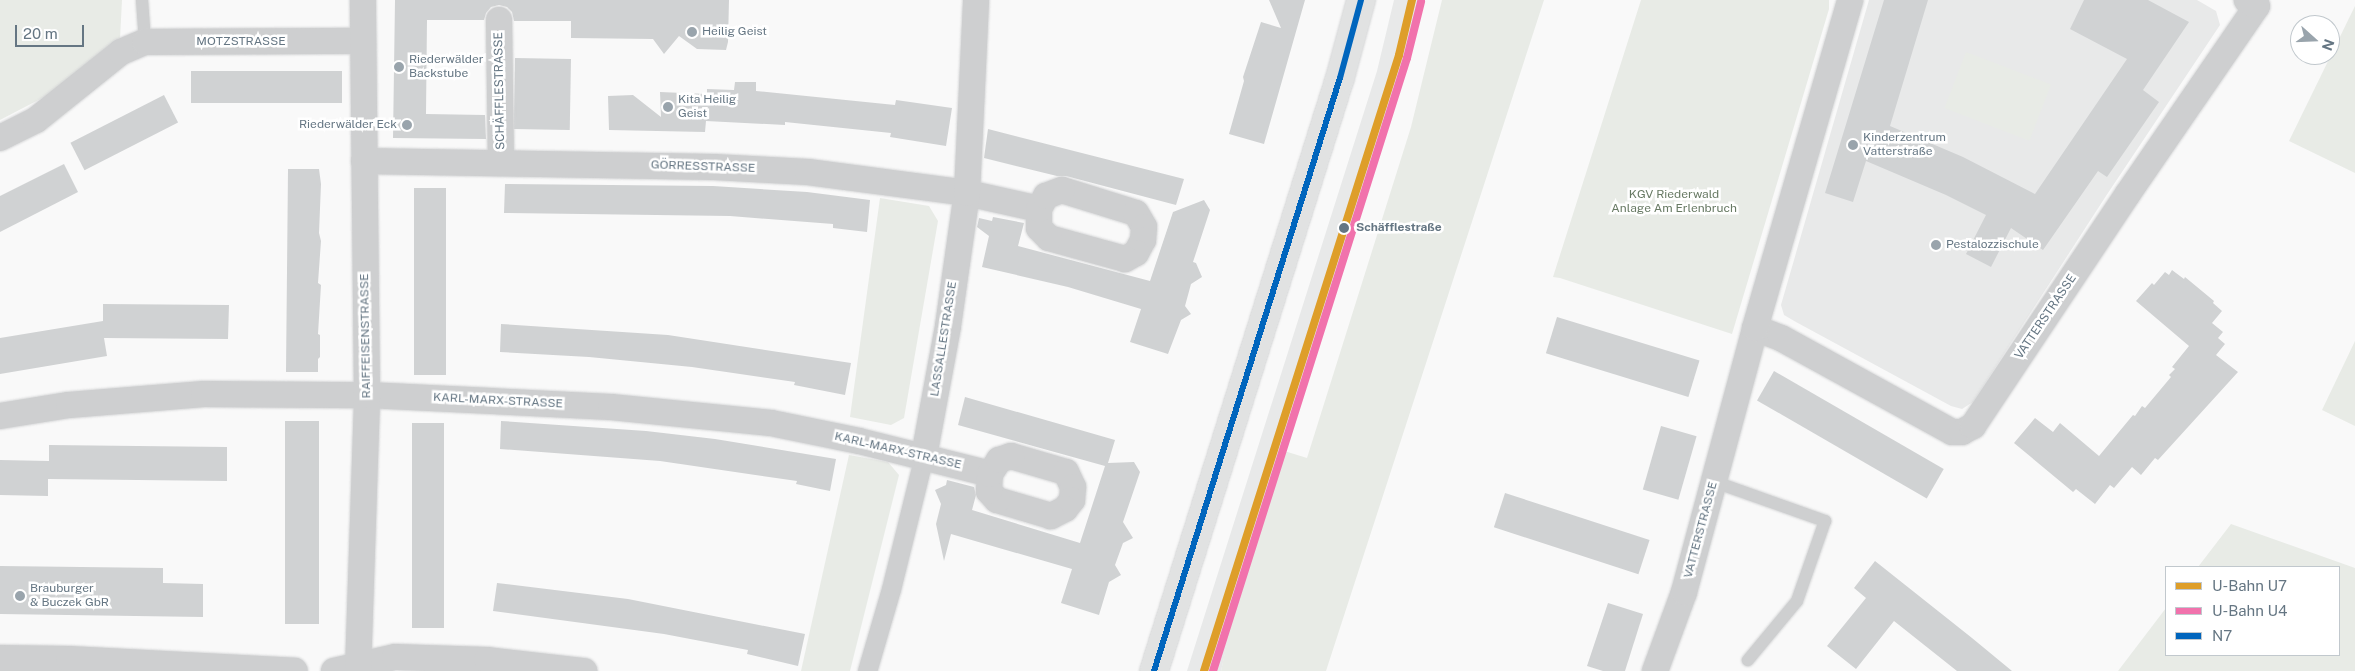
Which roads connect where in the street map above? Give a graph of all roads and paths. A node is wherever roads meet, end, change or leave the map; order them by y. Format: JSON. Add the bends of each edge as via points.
{"nodes":[{"id":1,"x":142,"y":0,"type":"edge"},
{"id":2,"x":363,"y":0,"type":"edge"},
{"id":3,"x":976,"y":0,"type":"edge"},
{"id":4,"x":1361,"y":0,"type":"edge"},
{"id":5,"x":1850,"y":0,"type":"edge"},
{"id":6,"x":2252,"y":3,"type":"edge"},
{"id":7,"x":499,"y":20,"type":"dead end"},
{"id":8,"x":363,"y":41,"type":"junction"},
{"id":9,"x":145,"y":42,"type":"junction"},
{"id":10,"x":0,"y":138,"type":"edge"},
{"id":11,"x":364,"y":161,"type":"junction"},
{"id":12,"x":501,"y":162,"type":"junction"},
{"id":13,"x":967,"y":193,"type":"junction"},
{"id":14,"x":1039,"y":209,"type":"dead end"},
{"id":15,"x":1755,"y":328,"type":"junction"},
{"id":16,"x":367,"y":395,"type":"junction"},
{"id":17,"x":0,"y":416,"type":"edge"},
{"id":18,"x":924,"y":456,"type":"junction"},
{"id":19,"x":990,"y":474,"type":"dead end"},
{"id":20,"x":1714,"y":482,"type":"junction"},
{"id":21,"x":0,"y":658,"type":"edge"},
{"id":22,"x":1748,"y":660,"type":"dead end"},
{"id":23,"x":350,"y":669,"type":"edge"},
{"id":24,"x":295,"y":671,"type":"edge"},
{"id":25,"x":584,"y":671,"type":"edge"},
{"id":26,"x":866,"y":671,"type":"edge"},
{"id":27,"x":1154,"y":671,"type":"edge"},
{"id":28,"x":1655,"y":671,"type":"edge"}],
"edges":[{"from":1,"to":9,"type":"lane"},
{"from":2,"to":8,"type":"street","name":"RAIFFEISENSTRASSE"},
{"from":3,"to":13,"type":"street","name":"LASSALLESTRASSE"},
{"from":4,"to":27,"type":"main road","via":[[1340,78]]},
{"from":5,"to":15,"type":"street","name":"VATTERSTRASSE"},
{"from":6,"to":15,"type":"street","name":"VATTERSTRASSE","via":[[1973,426],[1962,432],[1952,432],[1781,338]]},
{"from":7,"to":12,"type":"street","name":"SCHÄFFLESTRASSE"},
{"from":8,"to":9,"type":"street","name":"MOTZSTRASSE"},
{"from":8,"to":11,"type":"street","name":"RAIFFEISENSTRASSE"},
{"from":9,"to":10,"type":"street","name":"MOTZSTRASSE","via":[[121,52],[36,120]]},
{"from":11,"to":12,"type":"street","name":"GÖRRESSTRASSE"},
{"from":11,"to":16,"type":"street","name":"RAIFFEISENSTRASSE"},
{"from":12,"to":13,"type":"street","name":"GÖRRESSTRASSE","via":[[808,172]]},
{"from":13,"to":14,"type":"street","name":"GÖRRESSTRASSE"},
{"from":13,"to":18,"type":"street","name":"LASSALLESTRASSE","via":[[948,326]]},
{"from":15,"to":20,"type":"street","name":"VATTERSTRASSE"},
{"from":16,"to":17,"type":"street","name":"KARL-MARX-STRASSE","via":[[204,394],[68,404]]},
{"from":16,"to":18,"type":"street","name":"KARL-MARX-STRASSE","via":[[611,407],[771,423]]},
{"from":16,"to":23,"type":"street","name":"RAIFFEISENSTRASSE"},
{"from":18,"to":19,"type":"street","name":"KARL-MARX-STRASSE"},
{"from":18,"to":26,"type":"street","name":"LASSALLESTRASSE","via":[[891,590]]},
{"from":20,"to":22,"type":"lane","via":[[1825,521],[1797,600]]},
{"from":20,"to":28,"type":"street","name":"VATTERSTRASSE","via":[[1684,592]]},
{"from":21,"to":24,"type":"street"},
{"from":23,"to":25,"type":"street","via":[[404,658],[487,660]]}]}
